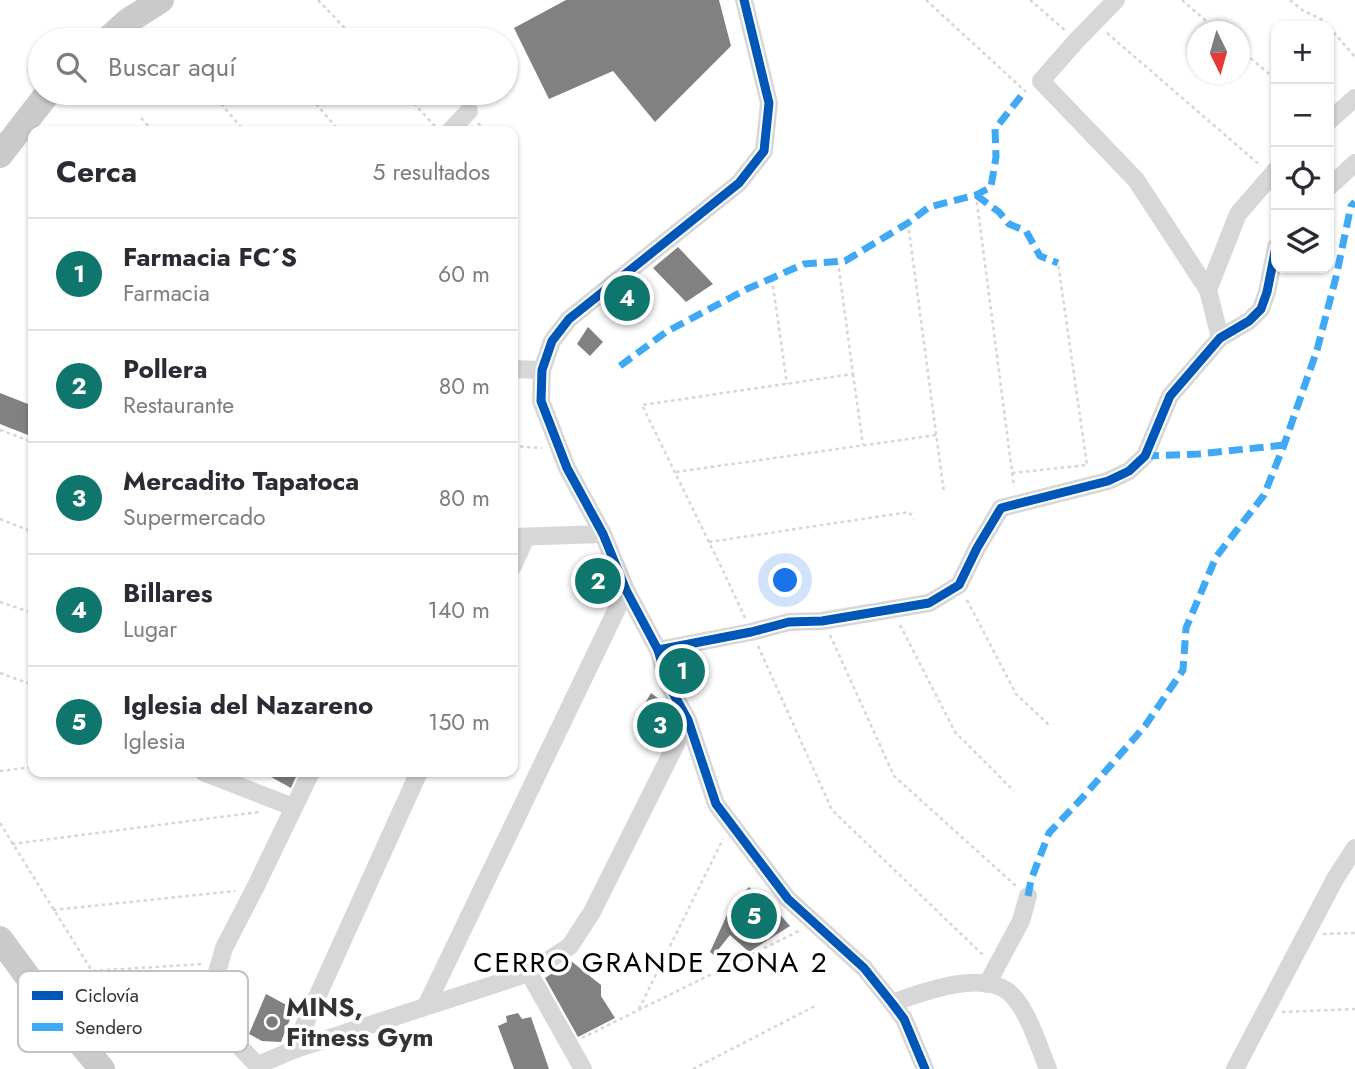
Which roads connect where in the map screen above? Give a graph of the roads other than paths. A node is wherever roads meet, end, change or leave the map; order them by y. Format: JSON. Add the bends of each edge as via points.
{"nodes":[{"id":1,"x":161,"y":0,"type":"edge"},
{"id":2,"x":744,"y":0,"type":"edge"},
{"id":3,"x":1116,"y":0,"type":"edge"},
{"id":4,"x":120,"y":28,"type":"edge"},
{"id":5,"x":1355,"y":98,"type":"edge"},
{"id":6,"x":39,"y":105,"type":"edge"},
{"id":7,"x":469,"y":111,"type":"dead end"},
{"id":8,"x":1334,"y":117,"type":"edge"},
{"id":9,"x":455,"y":126,"type":"edge"},
{"id":10,"x":0,"y":155,"type":"edge"},
{"id":11,"x":1355,"y":163,"type":"edge"},
{"id":12,"x":1271,"y":176,"type":"edge"},
{"id":13,"x":1334,"y":182,"type":"edge"},
{"id":14,"x":1271,"y":272,"type":"edge"},
{"id":15,"x":1208,"y":290,"type":"junction"},
{"id":16,"x":1220,"y":338,"type":"junction"},
{"id":17,"x":518,"y":369,"type":"edge"},
{"id":18,"x":542,"y":370,"type":"junction"},
{"id":19,"x":603,"y":534,"type":"junction"},
{"id":20,"x":519,"y":537,"type":"edge"},
{"id":21,"x":626,"y":590,"type":"junction"},
{"id":22,"x":658,"y":650,"type":"junction"},
{"id":23,"x":688,"y":720,"type":"junction"},
{"id":24,"x":216,"y":777,"type":"edge"},
{"id":25,"x":308,"y":777,"type":"edge"},
{"id":26,"x":417,"y":777,"type":"edge"},
{"id":27,"x":293,"y":807,"type":"junction"},
{"id":28,"x":1355,"y":848,"type":"edge"},
{"id":29,"x":1028,"y":896,"type":"road end"},
{"id":30,"x":0,"y":939,"type":"edge"},
{"id":31,"x":24,"y":971,"type":"edge"},
{"id":32,"x":217,"y":971,"type":"edge"},
{"id":33,"x":529,"y":973,"type":"junction"},
{"id":34,"x":987,"y":984,"type":"junction"},
{"id":35,"x":892,"y":1003,"type":"junction"},
{"id":36,"x":426,"y":1006,"type":"junction"},
{"id":37,"x":293,"y":1050,"type":"junction"},
{"id":38,"x":88,"y":1052,"type":"edge"},
{"id":39,"x":245,"y":1052,"type":"edge"},
{"id":40,"x":259,"y":1067,"type":"edge"},
{"id":41,"x":102,"y":1069,"type":"edge"},
{"id":42,"x":583,"y":1069,"type":"edge"},
{"id":43,"x":925,"y":1069,"type":"edge"},
{"id":44,"x":1048,"y":1069,"type":"edge"},
{"id":45,"x":1235,"y":1069,"type":"edge"}],
"edges":[{"from":1,"to":4,"type":"main road"},
{"from":2,"to":18,"type":"street","via":[[769,103],[764,152],[739,183],[569,319],[552,341]]},
{"from":3,"to":15,"type":"street","via":[[1041,82],[1136,180]]},
{"from":5,"to":8,"type":"street"},
{"from":6,"to":10,"type":"main road"},
{"from":7,"to":9,"type":"street"},
{"from":11,"to":13,"type":"street"},
{"from":12,"to":15,"type":"street","via":[[1238,214]]},
{"from":14,"to":16,"type":"street","via":[[1261,309]]},
{"from":15,"to":16,"type":"street"},
{"from":16,"to":22,"type":"street","via":[[1170,396],[1145,456],[1129,471],[1108,481],[1001,508],[959,585],[929,603],[789,622]]},
{"from":17,"to":18,"type":"street"},
{"from":18,"to":19,"type":"street","via":[[541,401],[567,468]]},
{"from":19,"to":20,"type":"street"},
{"from":19,"to":21,"type":"street"},
{"from":21,"to":22,"type":"street"},
{"from":21,"to":36,"type":"street"},
{"from":22,"to":23,"type":"street","via":[[668,684]]},
{"from":23,"to":33,"type":"street","via":[[592,912],[570,946]]},
{"from":23,"to":35,"type":"street","via":[[716,804],[788,899],[864,968]]},
{"from":24,"to":27,"type":"street"},
{"from":25,"to":27,"type":"street"},
{"from":26,"to":37,"type":"street"},
{"from":27,"to":32,"type":"street"},
{"from":28,"to":45,"type":"street"},
{"from":29,"to":34,"type":"street","via":[[1021,921]]},
{"from":30,"to":31,"type":"main road"},
{"from":33,"to":36,"type":"street"},
{"from":33,"to":42,"type":"street"},
{"from":34,"to":35,"type":"street","via":[[951,985]]},
{"from":34,"to":44,"type":"street","via":[[1001,987],[1020,1006]]},
{"from":35,"to":43,"type":"street","via":[[904,1019]]},
{"from":36,"to":37,"type":"street"},
{"from":37,"to":40,"type":"street"},
{"from":38,"to":41,"type":"main road"},
{"from":39,"to":40,"type":"street"}]}
